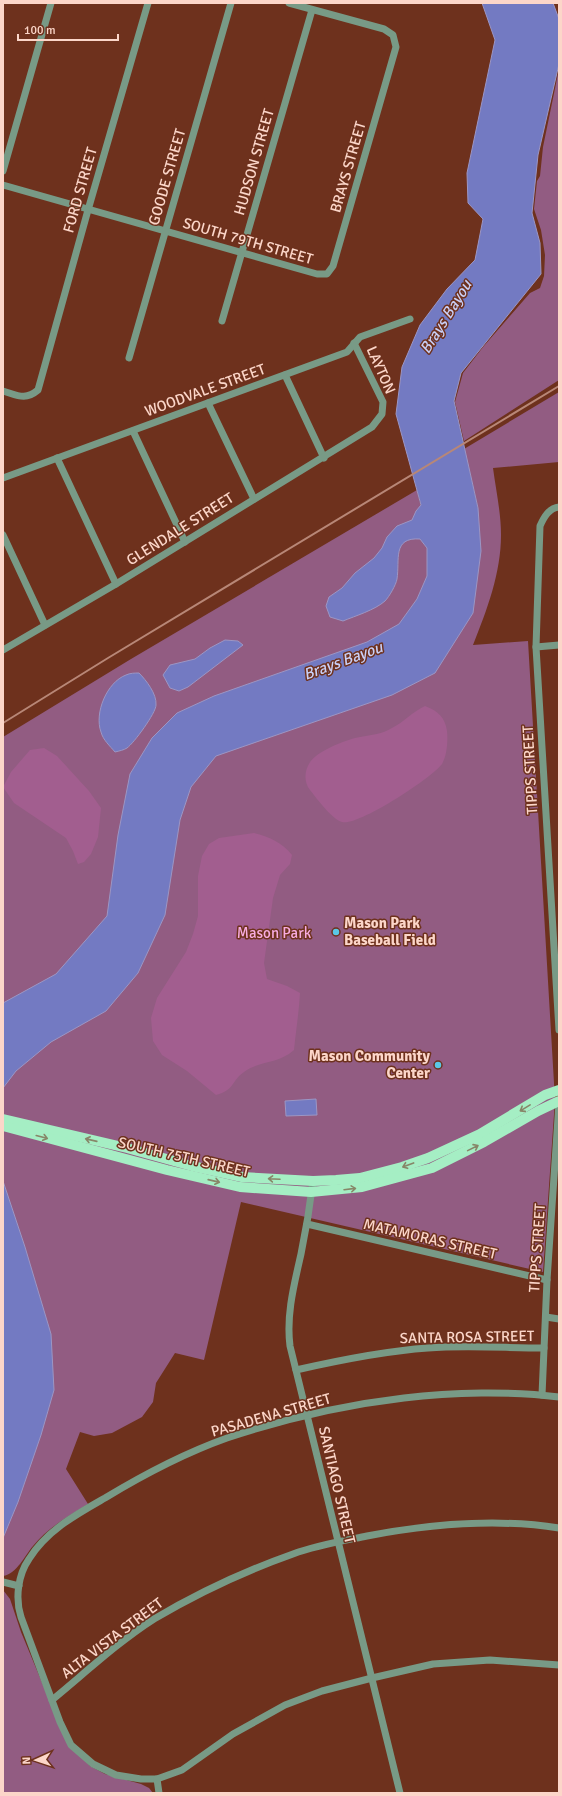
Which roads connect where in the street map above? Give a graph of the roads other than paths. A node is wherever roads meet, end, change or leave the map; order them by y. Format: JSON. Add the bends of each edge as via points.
{"nodes":[{"id":1,"x":51,"y":3,"type":"edge"},
{"id":2,"x":148,"y":3,"type":"edge"},
{"id":3,"x":231,"y":3,"type":"edge"},
{"id":4,"x":289,"y":3,"type":"edge"},
{"id":5,"x":312,"y":10,"type":"junction"},
{"id":6,"x":3,"y":171,"type":"edge"},
{"id":7,"x":3,"y":185,"type":"edge"},
{"id":8,"x":88,"y":210,"type":"junction"},
{"id":9,"x":165,"y":231,"type":"junction"},
{"id":10,"x":241,"y":252,"type":"junction"},
{"id":11,"x":324,"y":274,"type":"joint"},
{"id":12,"x":410,"y":319,"type":"dead end"},
{"id":13,"x":222,"y":322,"type":"dead end"},
{"id":14,"x":354,"y":343,"type":"junction"},
{"id":15,"x":129,"y":358,"type":"dead end"},
{"id":16,"x":285,"y":375,"type":"junction"},
{"id":17,"x":3,"y":391,"type":"edge"},
{"id":18,"x":208,"y":403,"type":"junction"},
{"id":19,"x":370,"y":428,"type":"joint"},
{"id":20,"x":133,"y":430,"type":"junction"},
{"id":21,"x":57,"y":458,"type":"junction"},
{"id":22,"x":324,"y":458,"type":"junction"},
{"id":23,"x":3,"y":478,"type":"edge"},
{"id":24,"x":254,"y":499,"type":"junction"},
{"id":25,"x":559,"y":507,"type":"edge"},
{"id":26,"x":3,"y":535,"type":"edge"},
{"id":27,"x":185,"y":542,"type":"junction"},
{"id":28,"x":116,"y":584,"type":"junction"},
{"id":29,"x":45,"y":625,"type":"junction"},
{"id":30,"x":559,"y":645,"type":"edge"},
{"id":31,"x":536,"y":647,"type":"junction"},
{"id":32,"x":3,"y":650,"type":"edge"},
{"id":33,"x":559,"y":1030,"type":"edge"},
{"id":34,"x":559,"y":1090,"type":"edge"},
{"id":35,"x":559,"y":1102,"type":"edge"},
{"id":36,"x":4,"y":1123,"type":"edge"},
{"id":37,"x":428,"y":1158,"type":"junction"},
{"id":38,"x":432,"y":1168,"type":"junction"},
{"id":39,"x":313,"y":1181,"type":"junction"},
{"id":40,"x":311,"y":1192,"type":"junction"},
{"id":41,"x":307,"y":1224,"type":"junction"},
{"id":42,"x":547,"y":1280,"type":"junction"},
{"id":43,"x":546,"y":1317,"type":"junction"},
{"id":44,"x":559,"y":1319,"type":"edge"},
{"id":45,"x":544,"y":1348,"type":"junction"},
{"id":46,"x":296,"y":1370,"type":"junction"},
{"id":47,"x":542,"y":1395,"type":"junction"},
{"id":48,"x":559,"y":1397,"type":"edge"},
{"id":49,"x":307,"y":1416,"type":"junction"},
{"id":50,"x":559,"y":1528,"type":"edge"},
{"id":51,"x":337,"y":1542,"type":"junction"},
{"id":52,"x":3,"y":1582,"type":"edge"},
{"id":53,"x":19,"y":1586,"type":"junction"},
{"id":54,"x":559,"y":1665,"type":"edge"},
{"id":55,"x":372,"y":1678,"type":"junction"},
{"id":56,"x":52,"y":1700,"type":"junction"},
{"id":57,"x":156,"y":1779,"type":"junction"},
{"id":58,"x":159,"y":1793,"type":"edge"},
{"id":59,"x":400,"y":1793,"type":"edge"}],
"edges":[{"from":1,"to":6,"type":"street"},
{"from":2,"to":8,"type":"street","name":"FORD STREET"},
{"from":3,"to":9,"type":"street","name":"GOODE STREET"},
{"from":4,"to":5,"type":"street","name":"BRAYS STREET"},
{"from":5,"to":10,"type":"street","name":"HUDSON STREET"},
{"from":5,"to":11,"type":"street","name":"BRAYS STREET","via":[[384,29],[393,35],[396,47],[333,266]]},
{"from":7,"to":8,"type":"street","name":"SOUTH 79TH STREET"},
{"from":8,"to":9,"type":"street","name":"SOUTH 79TH STREET"},
{"from":8,"to":17,"type":"street","name":"FORD STREET","via":[[38,390],[31,396],[24,397]]},
{"from":9,"to":10,"type":"street","name":"SOUTH 79TH STREET"},
{"from":9,"to":15,"type":"street","name":"GOODE STREET"},
{"from":10,"to":11,"type":"street","name":"SOUTH 79TH STREET"},
{"from":10,"to":13,"type":"street","name":"HUDSON STREET"},
{"from":12,"to":14,"type":"street","name":"WOODVALE STREET","via":[[360,337]]},
{"from":14,"to":16,"type":"street","name":"WOODVALE STREET","via":[[347,352]]},
{"from":14,"to":19,"type":"street","name":"LAYTON","via":[[383,402],[382,414]]},
{"from":16,"to":18,"type":"street","name":"WOODVALE STREET"},
{"from":16,"to":22,"type":"street"},
{"from":18,"to":20,"type":"street","name":"WOODVALE STREET"},
{"from":18,"to":24,"type":"street"},
{"from":19,"to":22,"type":"street","name":"GLENDALE STREET"},
{"from":20,"to":21,"type":"street","name":"WOODVALE STREET"},
{"from":20,"to":27,"type":"street"},
{"from":21,"to":23,"type":"street","name":"WOODVALE STREET"},
{"from":21,"to":28,"type":"street"},
{"from":22,"to":24,"type":"street","name":"GLENDALE STREET"},
{"from":24,"to":27,"type":"street","name":"GLENDALE STREET"},
{"from":25,"to":31,"type":"street","name":"TIPPS STREET","via":[[547,513],[540,526]]},
{"from":26,"to":29,"type":"street"},
{"from":27,"to":28,"type":"street","name":"GLENDALE STREET"},
{"from":28,"to":29,"type":"street","name":"GLENDALE STREET"},
{"from":29,"to":32,"type":"street","name":"GLENDALE STREET"},
{"from":30,"to":31,"type":"street"},
{"from":31,"to":33,"type":"street","name":"TIPPS STREET"},
{"from":34,"to":37,"type":"main road","name":"SOUTH 75TH STREET","one_way":true,"via":[[480,1134]]},
{"from":38,"to":35,"type":"main road","name":"SOUTH 75TH STREET","one_way":true},
{"from":35,"to":42,"type":"street","name":"TIPPS STREET"},
{"from":39,"to":36,"type":"main road","name":"SOUTH 75TH STREET","one_way":true,"via":[[234,1175],[127,1148]]},
{"from":36,"to":40,"type":"main road","name":"SOUTH 75TH STREET","one_way":true,"via":[[167,1170],[240,1187]]},
{"from":37,"to":38,"type":"main road"},
{"from":37,"to":39,"type":"main road","name":"SOUTH 75TH STREET","one_way":true,"via":[[360,1178]]},
{"from":40,"to":38,"type":"main road","name":"SOUTH 75TH STREET","one_way":true,"via":[[362,1187]]},
{"from":39,"to":40,"type":"street","name":"SANTIAGO STREET"},
{"from":40,"to":41,"type":"street","name":"SANTIAGO STREET"},
{"from":41,"to":42,"type":"street","name":"MATAMORAS STREET"},
{"from":41,"to":46,"type":"street","name":"SANTIAGO STREET","via":[[288,1320],[290,1346]]},
{"from":42,"to":43,"type":"street","name":"TIPPS STREET"},
{"from":43,"to":44,"type":"street","name":"SANTA ROSA STREET"},
{"from":43,"to":45,"type":"street","name":"TIPPS STREET"},
{"from":45,"to":46,"type":"street","name":"SANTA ROSA STREET","via":[[429,1348],[364,1356]]},
{"from":45,"to":47,"type":"street","name":"TIPPS STREET"},
{"from":46,"to":49,"type":"street","name":"SANTIAGO STREET"},
{"from":47,"to":48,"type":"street","name":"PASADENA STREET"},
{"from":47,"to":49,"type":"street","name":"PASADENA STREET","via":[[475,1394],[404,1398]]},
{"from":49,"to":51,"type":"street","name":"SANTIAGO STREET"},
{"from":49,"to":53,"type":"street","name":"PASADENA STREET","via":[[227,1439],[169,1463],[72,1517],[44,1540],[27,1561]]},
{"from":50,"to":51,"type":"street","name":"ALTA VISTA STREET","via":[[534,1524],[469,1523],[408,1528]]},
{"from":51,"to":55,"type":"street","name":"SANTIAGO STREET"},
{"from":51,"to":56,"type":"street","name":"ALTA VISTA STREET","via":[[249,1570],[197,1595],[153,1620]]},
{"from":52,"to":53,"type":"street"},
{"from":53,"to":56,"type":"street","name":"PASADENA STREET","via":[[20,1613]]},
{"from":54,"to":55,"type":"street","name":"PASADENA STREET","via":[[490,1660],[440,1663]]},
{"from":55,"to":57,"type":"street","name":"PASADENA STREET","via":[[322,1691],[285,1705],[233,1734],[182,1770]]},
{"from":55,"to":59,"type":"street","name":"SANTIAGO STREET"},
{"from":56,"to":57,"type":"street","name":"PASADENA STREET","via":[[71,1745],[93,1764],[116,1775],[141,1780]]},
{"from":57,"to":58,"type":"street"}]}
